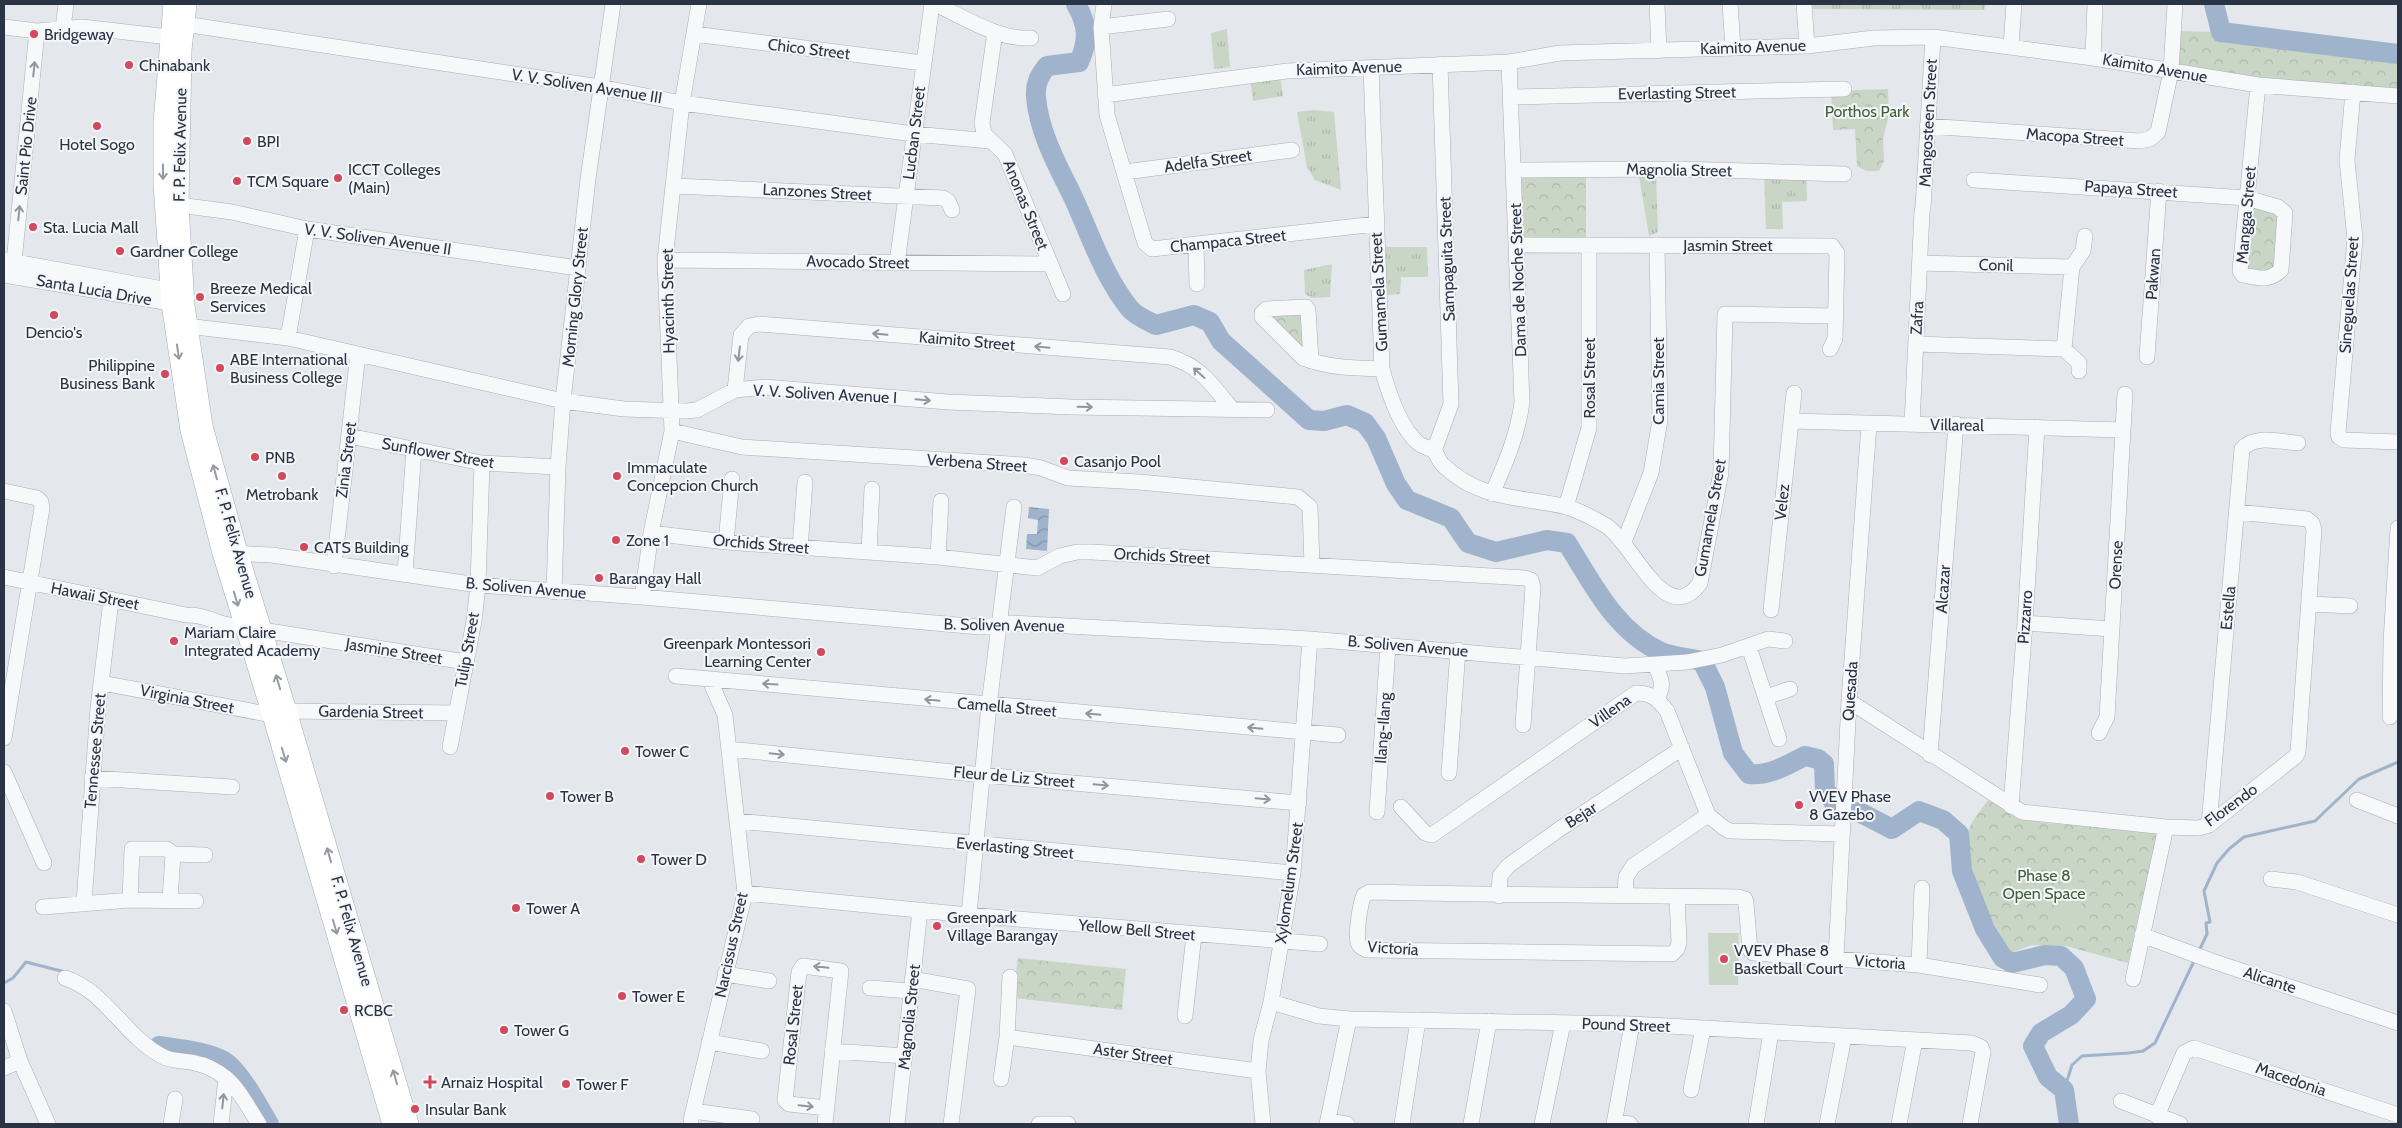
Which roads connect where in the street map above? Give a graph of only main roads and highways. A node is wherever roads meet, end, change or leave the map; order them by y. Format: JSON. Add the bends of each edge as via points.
{"nodes":[{"id":1,"x":173,"y":4,"type":"edge"},
{"id":2,"x":186,"y":4,"type":"edge"},
{"id":3,"x":171,"y":123,"type":"junction"},
{"id":4,"x":177,"y":298,"type":"junction"},
{"id":5,"x":230,"y":553,"type":"junction"},
{"id":6,"x":399,"y":1117,"type":"edge"}],
"edges":[{"from":1,"to":3,"type":"main road","name":"F. P. Felix Avenue","via":[[169,37]]},
{"from":2,"to":3,"type":"main road","name":"F. P. Felix Avenue"},
{"from":3,"to":4,"type":"main road","name":"F. P. Felix Avenue","via":[[179,205]]},
{"from":3,"to":4,"type":"main road","name":"F. P. Felix Avenue","one_way":true,"via":[[163,183]]},
{"from":5,"to":4,"type":"main road","name":"F. P. Felix Avenue","one_way":true,"via":[[203,426],[187,326]]},
{"from":4,"to":5,"type":"main road","name":"F. P. Felix Avenue","one_way":true,"via":[[190,430]]},
{"from":5,"to":6,"type":"main road","name":"F. P. Felix Avenue"}]}
